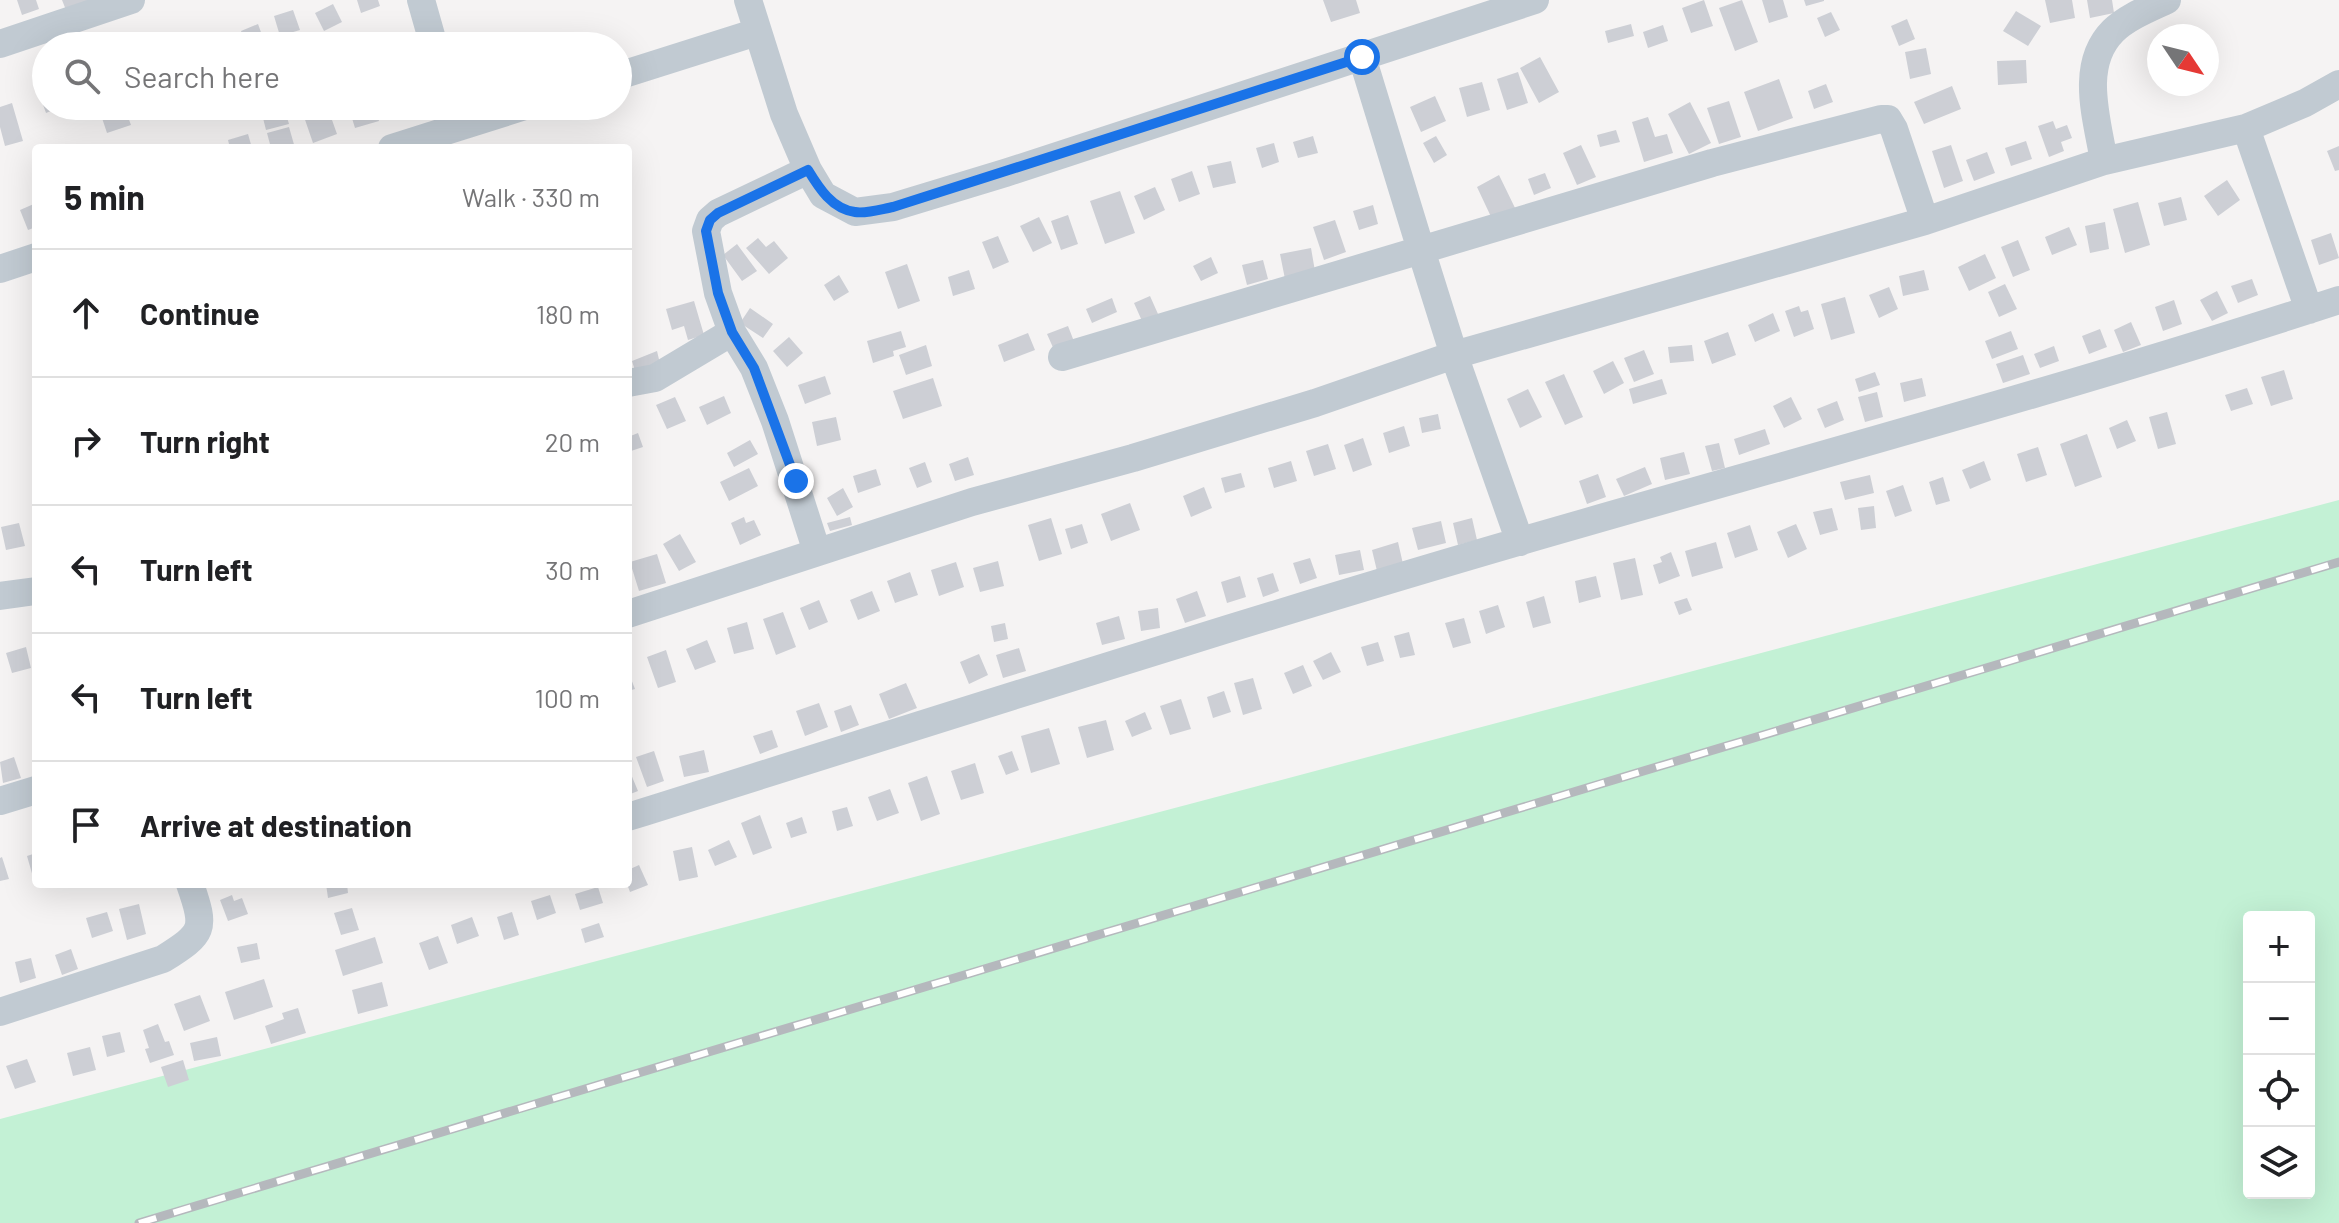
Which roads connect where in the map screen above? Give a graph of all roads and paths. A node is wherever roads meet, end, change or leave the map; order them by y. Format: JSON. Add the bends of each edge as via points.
{"nodes":[{"id":1,"x":131,"y":0,"type":"edge"},
{"id":2,"x":421,"y":0,"type":"edge"},
{"id":3,"x":748,"y":0,"type":"edge"},
{"id":4,"x":1535,"y":0,"type":"edge"},
{"id":5,"x":2167,"y":0,"type":"edge"},
{"id":6,"x":36,"y":32,"type":"edge"},
{"id":7,"x":430,"y":32,"type":"edge"},
{"id":8,"x":757,"y":32,"type":"junction"},
{"id":9,"x":32,"y":33,"type":"edge"},
{"id":10,"x":0,"y":44,"type":"edge"},
{"id":11,"x":1362,"y":57,"type":"junction"},
{"id":12,"x":632,"y":72,"type":"edge"},
{"id":13,"x":2339,"y":84,"type":"edge"},
{"id":14,"x":447,"y":120,"type":"edge"},
{"id":15,"x":2246,"y":128,"type":"junction"},
{"id":16,"x":400,"y":144,"type":"edge"},
{"id":17,"x":2104,"y":161,"type":"junction"},
{"id":18,"x":808,"y":170,"type":"junction"},
{"id":19,"x":1925,"y":221,"type":"junction"},
{"id":20,"x":1421,"y":250,"type":"junction"},
{"id":21,"x":32,"y":258,"type":"edge"},
{"id":22,"x":0,"y":269,"type":"edge"},
{"id":23,"x":2339,"y":300,"type":"edge"},
{"id":24,"x":2309,"y":310,"type":"junction"},
{"id":25,"x":732,"y":332,"type":"junction"},
{"id":26,"x":1454,"y":355,"type":"junction"},
{"id":27,"x":1062,"y":357,"type":"dead end"},
{"id":28,"x":632,"y":382,"type":"edge"},
{"id":29,"x":1520,"y":542,"type":"junction"},
{"id":30,"x":817,"y":552,"type":"junction"},
{"id":31,"x":32,"y":592,"type":"edge"},
{"id":32,"x":0,"y":596,"type":"edge"},
{"id":33,"x":632,"y":613,"type":"edge"},
{"id":34,"x":32,"y":791,"type":"edge"},
{"id":35,"x":0,"y":801,"type":"edge"},
{"id":36,"x":632,"y":816,"type":"edge"},
{"id":37,"x":191,"y":888,"type":"edge"},
{"id":38,"x":0,"y":1012,"type":"edge"}],
"edges":[{"from":1,"to":6,"type":"street"},
{"from":2,"to":7,"type":"street"},
{"from":3,"to":8,"type":"street"},
{"from":4,"to":11,"type":"street"},
{"from":5,"to":17,"type":"street","via":[[2115,28],[2099,47],[2093,69],[2094,103]]},
{"from":8,"to":12,"type":"street"},
{"from":8,"to":18,"type":"street"},
{"from":9,"to":10,"type":"street"},
{"from":11,"to":18,"type":"street","via":[[893,207],[855,212],[841,207],[823,195]]},
{"from":11,"to":20,"type":"street"},
{"from":13,"to":15,"type":"street"},
{"from":14,"to":16,"type":"street"},
{"from":15,"to":17,"type":"street"},
{"from":15,"to":24,"type":"street"},
{"from":17,"to":19,"type":"street"},
{"from":18,"to":25,"type":"street","via":[[710,220],[706,242]]},
{"from":19,"to":20,"type":"street","via":[[1894,129],[1888,119],[1881,119]]},
{"from":19,"to":26,"type":"street"},
{"from":20,"to":26,"type":"street"},
{"from":20,"to":27,"type":"street"},
{"from":21,"to":22,"type":"street"},
{"from":23,"to":24,"type":"street"},
{"from":24,"to":29,"type":"street"},
{"from":25,"to":28,"type":"street","via":[[655,378]]},
{"from":25,"to":30,"type":"street","via":[[765,395]]},
{"from":26,"to":29,"type":"street"},
{"from":26,"to":30,"type":"street","via":[[1315,403]]},
{"from":29,"to":36,"type":"street"},
{"from":30,"to":33,"type":"street"},
{"from":31,"to":32,"type":"street"},
{"from":34,"to":35,"type":"street"},
{"from":37,"to":38,"type":"street","via":[[201,920],[196,936],[182,948],[163,959]]}]}
